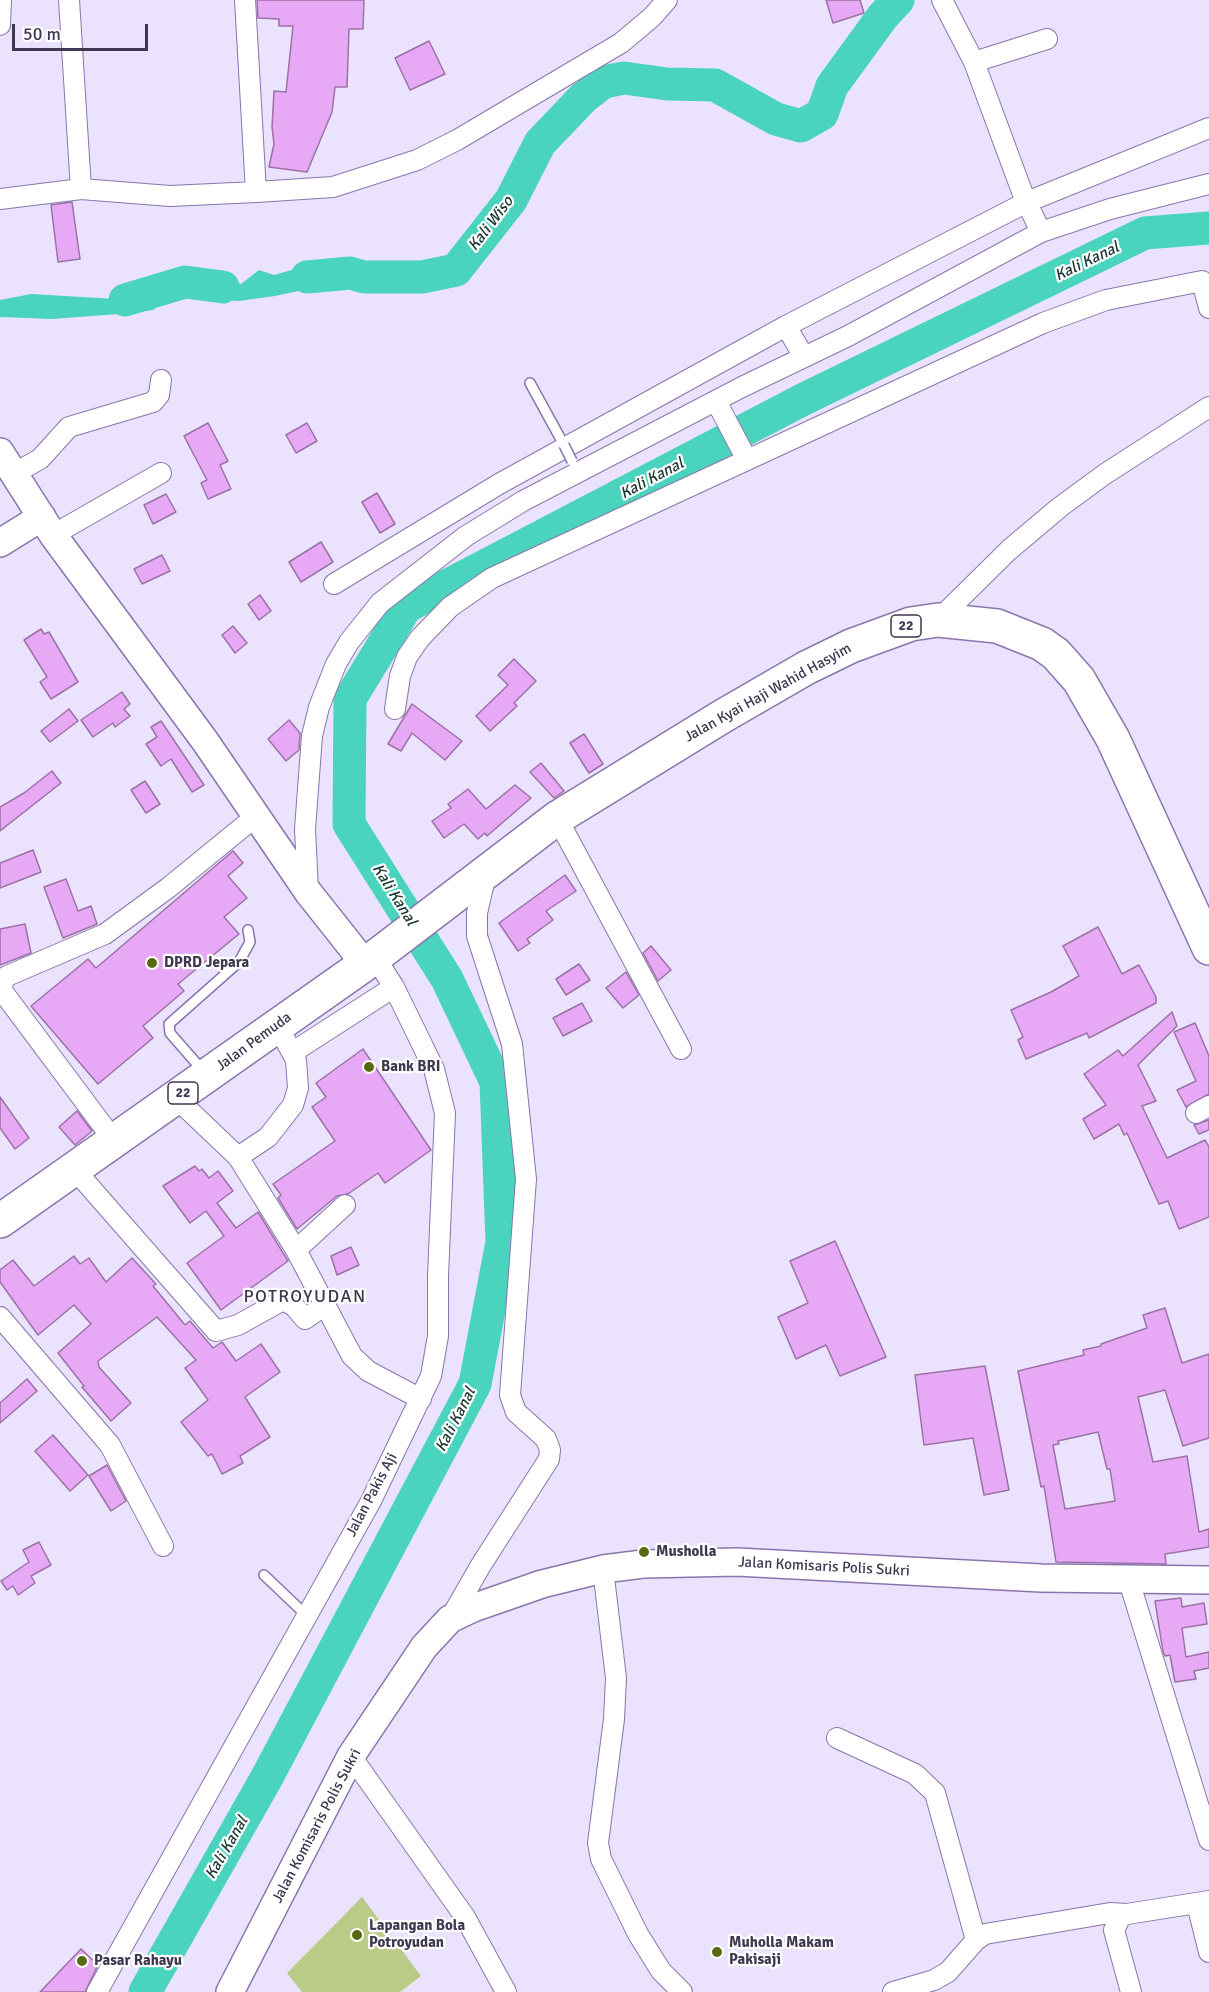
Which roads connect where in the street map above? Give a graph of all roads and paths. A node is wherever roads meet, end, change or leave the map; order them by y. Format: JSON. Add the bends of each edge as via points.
{"nodes":[{"id":1,"x":1,"y":0,"type":"edge"},
{"id":2,"x":69,"y":0,"type":"edge"},
{"id":3,"x":245,"y":0,"type":"edge"},
{"id":4,"x":667,"y":0,"type":"edge"},
{"id":5,"x":942,"y":1,"type":"edge"},
{"id":6,"x":0,"y":25,"type":"edge"},
{"id":7,"x":1047,"y":39,"type":"dead end"},
{"id":8,"x":974,"y":62,"type":"junction"},
{"id":9,"x":1209,"y":128,"type":"edge"},
{"id":10,"x":1209,"y":184,"type":"edge"},
{"id":11,"x":81,"y":189,"type":"junction"},
{"id":12,"x":256,"y":192,"type":"junction"},
{"id":13,"x":0,"y":199,"type":"edge"},
{"id":14,"x":1026,"y":199,"type":"junction"},
{"id":15,"x":1039,"y":227,"type":"junction"},
{"id":16,"x":1205,"y":281,"type":"edge"},
{"id":17,"x":1209,"y":308,"type":"edge"},
{"id":18,"x":786,"y":326,"type":"junction"},
{"id":19,"x":804,"y":357,"type":"junction"},
{"id":20,"x":161,"y":380,"type":"dead end"},
{"id":21,"x":530,"y":383,"type":"dead end"},
{"id":22,"x":717,"y":401,"type":"junction"},
{"id":23,"x":1209,"y":407,"type":"edge"},
{"id":24,"x":747,"y":459,"type":"junction"},
{"id":25,"x":8,"y":462,"type":"edge"},
{"id":26,"x":575,"y":466,"type":"junction"},
{"id":27,"x":161,"y":473,"type":"dead end"},
{"id":28,"x":47,"y":526,"type":"junction"},
{"id":29,"x":0,"y":543,"type":"edge"},
{"id":30,"x":334,"y":584,"type":"dead end"},
{"id":31,"x":938,"y":620,"type":"junction"},
{"id":32,"x":395,"y":709,"type":"dead end"},
{"id":33,"x":255,"y":817,"type":"junction"},
{"id":34,"x":557,"y":819,"type":"junction"},
{"id":35,"x":478,"y":880,"type":"junction"},
{"id":36,"x":308,"y":892,"type":"junction"},
{"id":37,"x":248,"y":930,"type":"dead end"},
{"id":38,"x":1209,"y":948,"type":"edge"},
{"id":39,"x":377,"y":956,"type":"junction"},
{"id":40,"x":394,"y":987,"type":"junction"},
{"id":41,"x":1,"y":990,"type":"edge"},
{"id":42,"x":285,"y":1038,"type":"junction"},
{"id":43,"x":681,"y":1049,"type":"dead end"},
{"id":44,"x":207,"y":1075,"type":"junction"},
{"id":45,"x":176,"y":1098,"type":"junction"},
{"id":46,"x":115,"y":1142,"type":"junction"},
{"id":47,"x":238,"y":1157,"type":"junction"},
{"id":48,"x":75,"y":1170,"type":"junction"},
{"id":49,"x":345,"y":1205,"type":"dead end"},
{"id":50,"x":0,"y":1221,"type":"edge"},
{"id":51,"x":296,"y":1250,"type":"junction"},
{"id":52,"x":325,"y":1305,"type":"junction"},
{"id":53,"x":0,"y":1317,"type":"edge"},
{"id":54,"x":421,"y":1399,"type":"junction"},
{"id":55,"x":163,"y":1546,"type":"dead end"},
{"id":56,"x":603,"y":1569,"type":"junction"},
{"id":57,"x":264,"y":1575,"type":"dead end"},
{"id":58,"x":1209,"y":1580,"type":"edge"},
{"id":59,"x":1129,"y":1581,"type":"junction"},
{"id":60,"x":306,"y":1615,"type":"junction"},
{"id":61,"x":450,"y":1619,"type":"junction"},
{"id":62,"x":837,"y":1738,"type":"dead end"},
{"id":63,"x":351,"y":1756,"type":"junction"},
{"id":64,"x":1209,"y":1840,"type":"edge"},
{"id":65,"x":1203,"y":1903,"type":"edge"},
{"id":66,"x":1126,"y":1914,"type":"junction"},
{"id":67,"x":976,"y":1940,"type":"junction"},
{"id":68,"x":1209,"y":1952,"type":"edge"},
{"id":69,"x":97,"y":1992,"type":"edge"},
{"id":70,"x":230,"y":1992,"type":"edge"},
{"id":71,"x":506,"y":1992,"type":"edge"},
{"id":72,"x":682,"y":1992,"type":"edge"},
{"id":73,"x":893,"y":1992,"type":"edge"},
{"id":74,"x":1131,"y":1992,"type":"edge"}],
"edges":[{"from":1,"to":6,"type":"street"},
{"from":2,"to":11,"type":"street"},
{"from":3,"to":12,"type":"street"},
{"from":4,"to":12,"type":"street","via":[[621,43],[417,160],[333,187]]},
{"from":5,"to":8,"type":"street"},
{"from":7,"to":8,"type":"street"},
{"from":8,"to":14,"type":"street"},
{"from":9,"to":14,"type":"street"},
{"from":10,"to":15,"type":"street"},
{"from":11,"to":12,"type":"street","via":[[170,196]]},
{"from":11,"to":13,"type":"street"},
{"from":14,"to":15,"type":"street"},
{"from":14,"to":18,"type":"street"},
{"from":15,"to":19,"type":"street"},
{"from":16,"to":17,"type":"street"},
{"from":16,"to":24,"type":"street","via":[[1107,300],[1042,323]]},
{"from":18,"to":19,"type":"street"},
{"from":18,"to":30,"type":"street","via":[[499,484]]},
{"from":19,"to":22,"type":"street"},
{"from":20,"to":25,"type":"street","via":[[159,395],[153,402],[69,427],[40,459]]},
{"from":21,"to":26,"type":"lane","bridge":true},
{"from":22,"to":24,"type":"street"},
{"from":22,"to":26,"type":"street"},
{"from":23,"to":31,"type":"street","via":[[1060,507]]},
{"from":24,"to":32,"type":"street","via":[[468,592],[431,624],[407,657]]},
{"from":25,"to":28,"type":"main road"},
{"from":26,"to":36,"type":"street","via":[[466,536],[380,603],[349,642],[327,685],[312,736],[304,829]]},
{"from":27,"to":28,"type":"street"},
{"from":28,"to":29,"type":"main road"},
{"from":28,"to":33,"type":"main road","via":[[206,741]]},
{"from":31,"to":34,"type":"highway","name":"Jalan Kyai Haji Wahid Hasyim","number":"22","via":[[890,630],[806,668]]},
{"from":31,"to":38,"type":"highway","name":"Jalan Kyai Haji Wahid Hasyim","number":"22","via":[[997,626],[1042,644],[1079,680],[1113,740]]},
{"from":33,"to":36,"type":"main road"},
{"from":33,"to":41,"type":"street","via":[[129,918],[105,934],[7,976]]},
{"from":34,"to":35,"type":"highway","name":"Jalan Kyai Haji Wahid Hasyim","number":"22"},
{"from":34,"to":43,"type":"street"},
{"from":35,"to":39,"type":"highway","number":"22"},
{"from":35,"to":61,"type":"street","via":[[477,936],[512,1044],[526,1179],[510,1395],[516,1412],[546,1439],[550,1450],[549,1459]]},
{"from":36,"to":39,"type":"main road"},
{"from":37,"to":44,"type":"lane","via":[[250,942],[239,962],[169,1024],[170,1033]]},
{"from":39,"to":40,"type":"street","name":"Jalan Pakis Aji"},
{"from":39,"to":42,"type":"highway","name":"Jalan Pemuda","number":"22"},
{"from":40,"to":42,"type":"street"},
{"from":40,"to":54,"type":"street","name":"Jalan Pakis Aji","via":[[434,1069],[445,1113],[438,1336],[433,1369]]},
{"from":41,"to":46,"type":"street"},
{"from":42,"to":44,"type":"highway","name":"Jalan Pemuda","number":"22"},
{"from":42,"to":47,"type":"street","via":[[299,1075],[293,1105],[268,1137]]},
{"from":44,"to":45,"type":"highway","name":"Jalan Pemuda","number":"22"},
{"from":45,"to":46,"type":"highway","name":"Jalan Pemuda","number":"22"},
{"from":45,"to":47,"type":"street"},
{"from":46,"to":48,"type":"highway","name":"Jalan Pemuda","number":"22"},
{"from":47,"to":51,"type":"street"},
{"from":48,"to":50,"type":"highway","name":"Jalan Pemuda","number":"22"},
{"from":48,"to":52,"type":"street","via":[[216,1331],[238,1325],[283,1300],[304,1319]]},
{"from":49,"to":51,"type":"street"},
{"from":51,"to":52,"type":"street"},
{"from":52,"to":54,"type":"street","via":[[352,1356],[368,1371]]},
{"from":53,"to":55,"type":"street","via":[[110,1445]]},
{"from":54,"to":60,"type":"street","name":"Jalan Pakis Aji","via":[[371,1501]]},
{"from":56,"to":59,"type":"main road","name":"Jalan Komisaris Polis Sukri","via":[[737,1562]]},
{"from":56,"to":61,"type":"main road","name":"Jalan Komisaris Polis Sukri","via":[[542,1584]]},
{"from":56,"to":72,"type":"street","via":[[616,1678],[598,1843],[601,1859],[638,1934],[661,1971]]},
{"from":57,"to":60,"type":"lane"},
{"from":58,"to":59,"type":"main road","name":"Jalan Komisaris Polis Sukri"},
{"from":59,"to":64,"type":"street"},
{"from":60,"to":69,"type":"street","name":"Jalan Pakis Aji"},
{"from":61,"to":63,"type":"main road","name":"Jalan Komisaris Polis Sukri","via":[[424,1647]]},
{"from":62,"to":67,"type":"street","via":[[915,1774],[935,1793]]},
{"from":63,"to":70,"type":"main road","name":"Jalan Komisaris Polis Sukri"},
{"from":63,"to":71,"type":"street","via":[[465,1917]]},
{"from":65,"to":66,"type":"street"},
{"from":65,"to":68,"type":"street"},
{"from":66,"to":67,"type":"street","via":[[1049,1922]]},
{"from":66,"to":74,"type":"street","via":[[1114,1930]]},
{"from":67,"to":73,"type":"street","via":[[948,1972]]}]}
